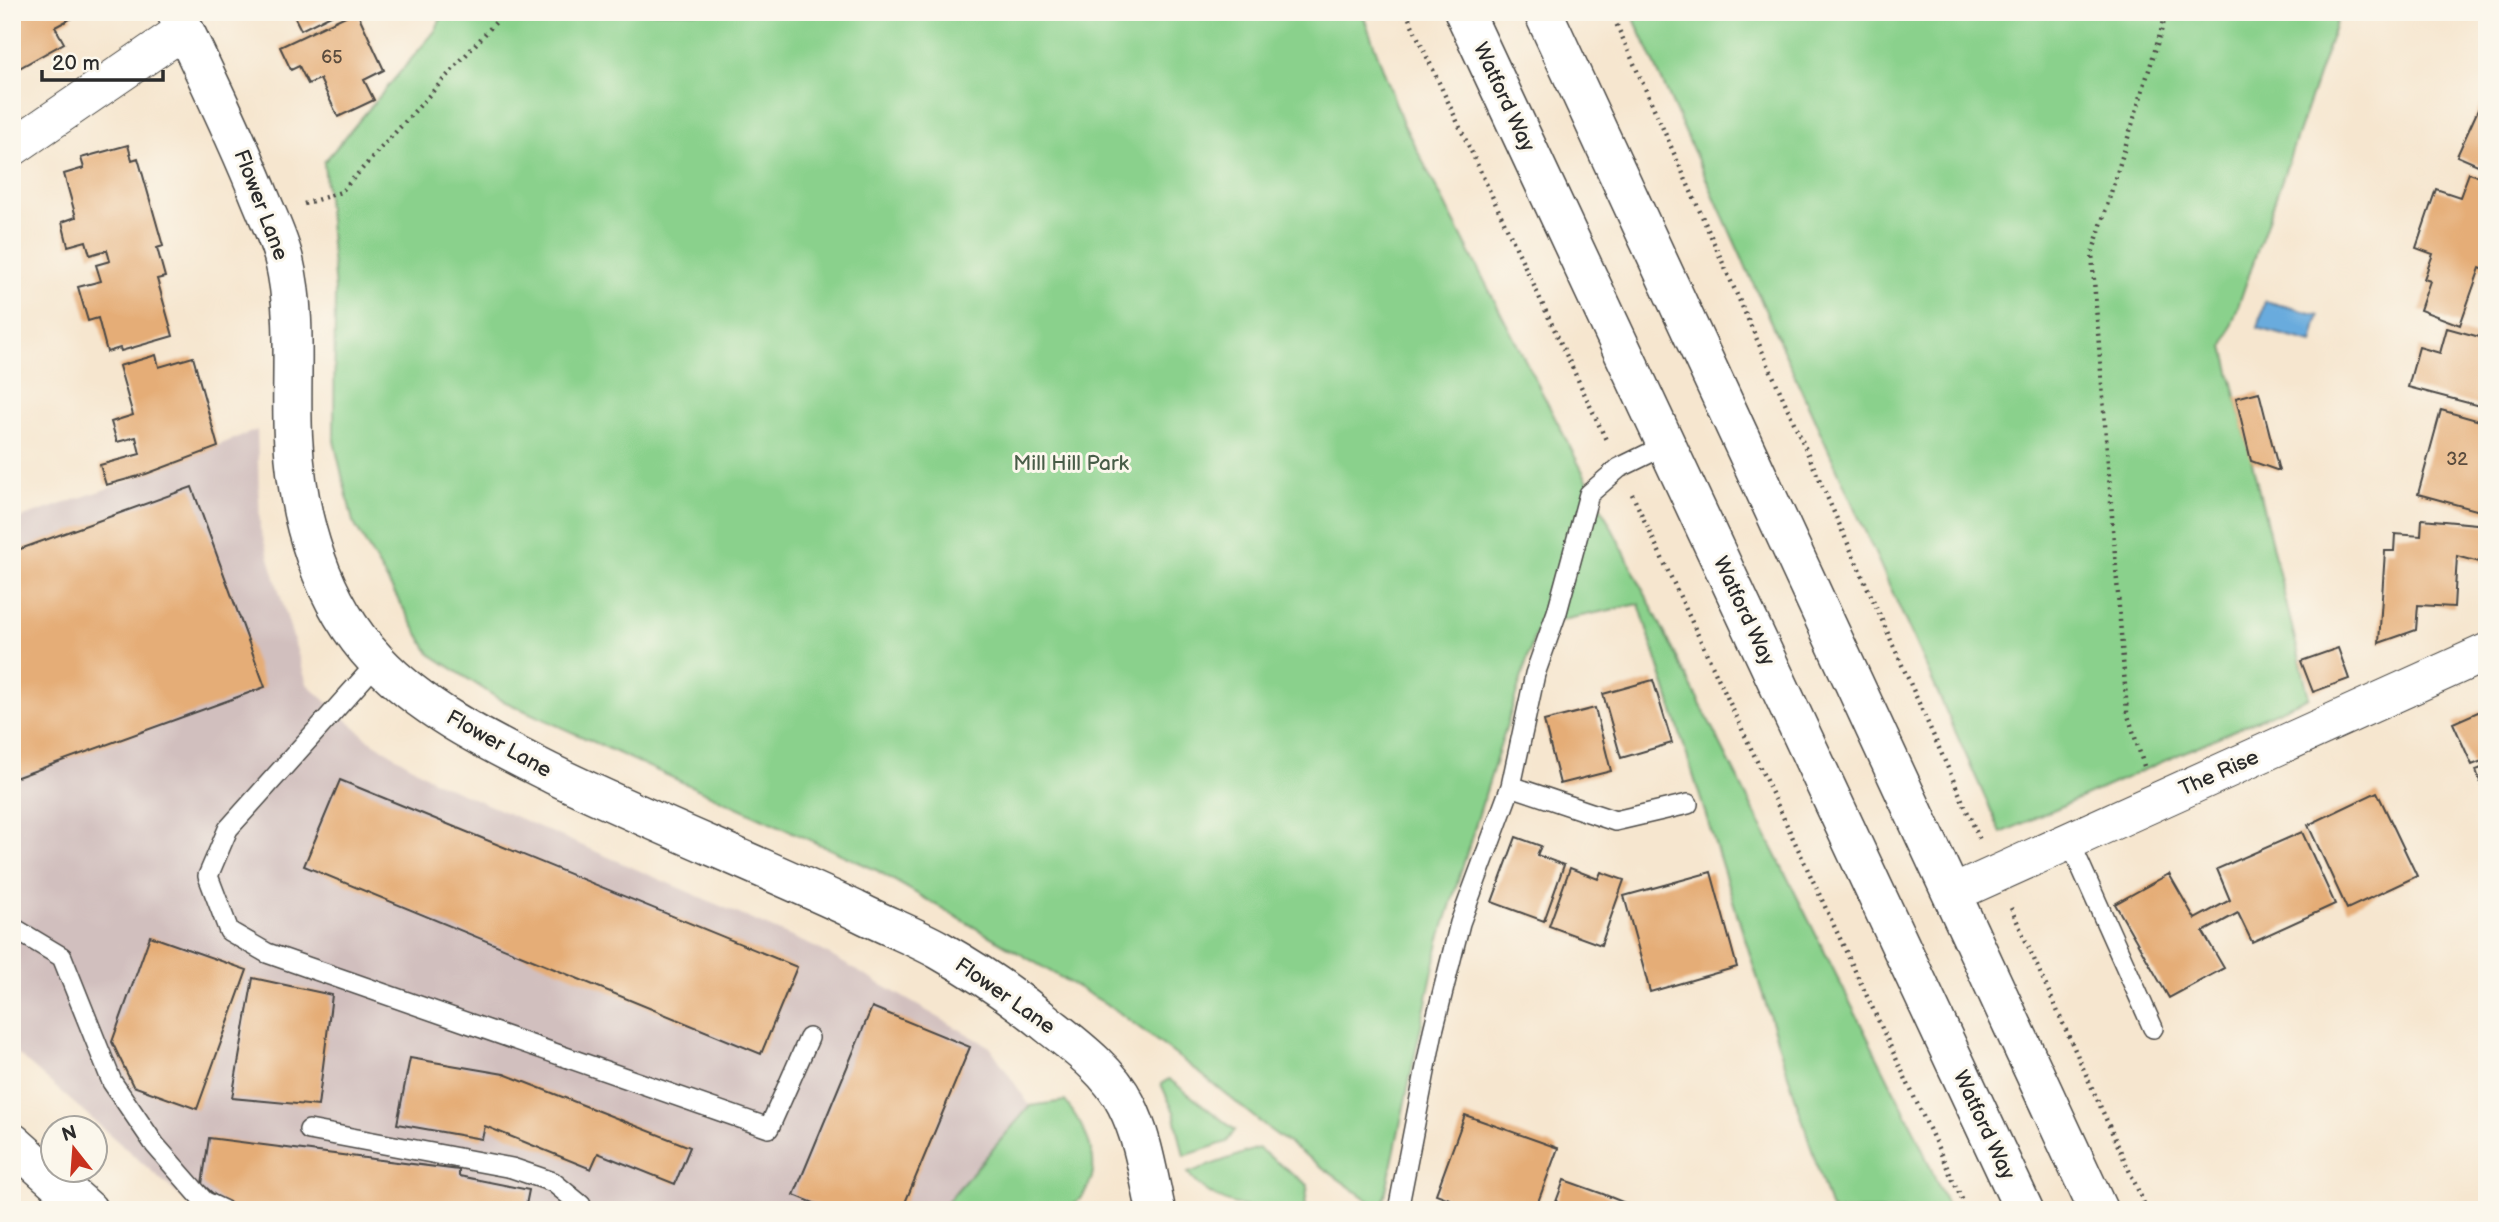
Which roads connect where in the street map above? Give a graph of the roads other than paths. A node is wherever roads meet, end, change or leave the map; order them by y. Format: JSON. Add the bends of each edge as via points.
{"nodes":[{"id":1,"x":1464,"y":12,"type":"edge"},
{"id":2,"x":1544,"y":12,"type":"edge"},
{"id":3,"x":180,"y":21,"type":"edge"},
{"id":4,"x":12,"y":148,"type":"edge"},
{"id":5,"x":1666,"y":445,"type":"junction"},
{"id":6,"x":2487,"y":652,"type":"edge"},
{"id":7,"x":378,"y":662,"type":"junction"},
{"id":8,"x":1511,"y":786,"type":"junction"},
{"id":9,"x":1688,"y":804,"type":"dead end"},
{"id":10,"x":2070,"y":840,"type":"junction"},
{"id":11,"x":1952,"y":894,"type":"junction"},
{"id":12,"x":12,"y":927,"type":"edge"},
{"id":13,"x":2153,"y":1028,"type":"dead end"},
{"id":14,"x":809,"y":1038,"type":"dead end"},
{"id":15,"x":309,"y":1130,"type":"dead end"},
{"id":16,"x":12,"y":1142,"type":"edge"},
{"id":17,"x":88,"y":1210,"type":"edge"},
{"id":18,"x":223,"y":1210,"type":"edge"},
{"id":19,"x":583,"y":1210,"type":"edge"},
{"id":20,"x":1156,"y":1210,"type":"edge"},
{"id":21,"x":1398,"y":1210,"type":"edge"},
{"id":22,"x":2024,"y":1210,"type":"edge"},
{"id":23,"x":2098,"y":1210,"type":"edge"}],
"edges":[{"from":1,"to":5,"type":"main road","name":"Watford Way"},
{"from":2,"to":11,"type":"main road"},
{"from":3,"to":4,"type":"street"},
{"from":3,"to":7,"type":"main road","name":"Flower Lane","via":[[284,256],[291,297],[293,438],[300,498],[310,541],[338,610]]},
{"from":5,"to":8,"type":"lane","via":[[1619,468],[1589,494],[1535,674]]},
{"from":5,"to":22,"type":"main road","name":"Watford Way"},
{"from":6,"to":10,"type":"street","name":"The Rise"},
{"from":7,"to":14,"type":"lane","via":[[228,829],[208,876],[229,931],[267,953],[769,1128]]},
{"from":7,"to":20,"type":"main road","name":"Flower Lane","via":[[441,712],[503,750],[939,950],[1025,1005],[1094,1062],[1125,1101],[1140,1140]]},
{"from":8,"to":9,"type":"lane","via":[[1615,821]]},
{"from":8,"to":21,"type":"lane","via":[[1460,923],[1433,1031]]},
{"from":10,"to":11,"type":"street","name":"The Rise"},
{"from":10,"to":13,"type":"lane"},
{"from":11,"to":23,"type":"main road"},
{"from":12,"to":18,"type":"lane","via":[[62,957],[112,1082],[155,1145],[204,1201]]},
{"from":15,"to":19,"type":"lane","via":[[512,1168],[553,1182]]},
{"from":16,"to":17,"type":"main road"}]}
